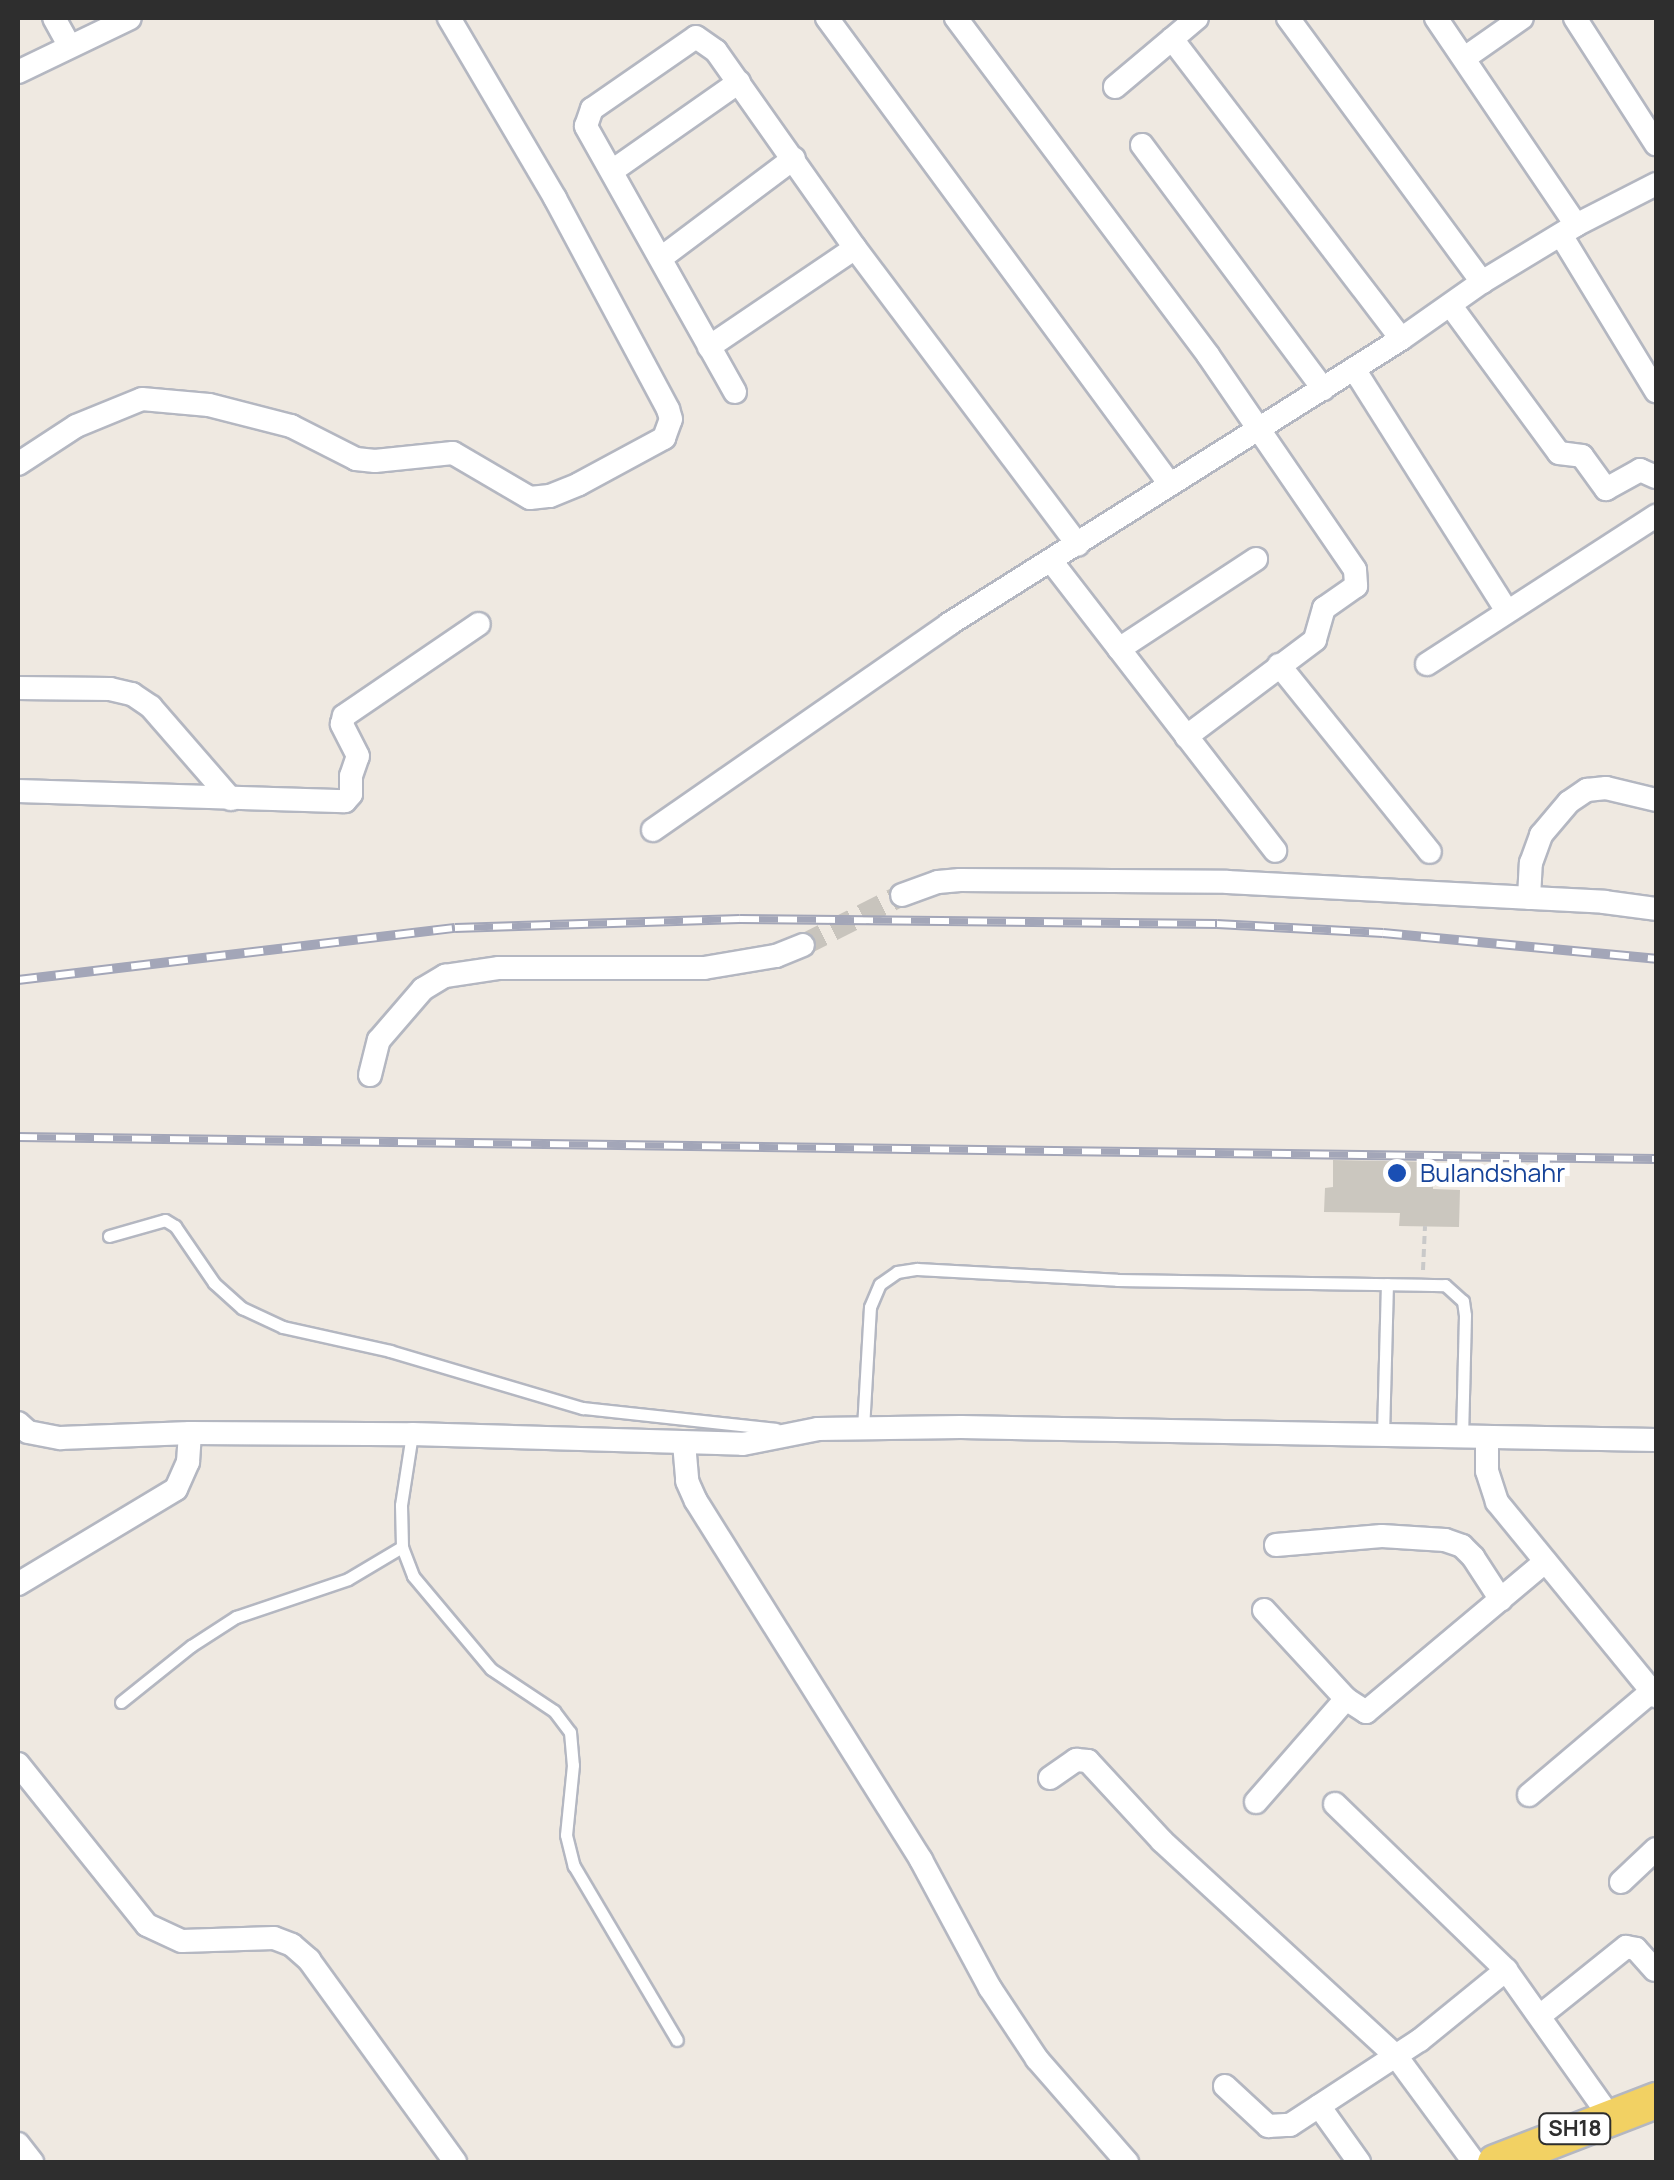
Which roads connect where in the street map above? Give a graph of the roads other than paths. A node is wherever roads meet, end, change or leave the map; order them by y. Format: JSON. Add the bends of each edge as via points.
{"nodes":[{"id":1,"x":54,"y":18,"type":"edge"},
{"id":2,"x":130,"y":18,"type":"edge"},
{"id":3,"x":448,"y":18,"type":"edge"},
{"id":4,"x":827,"y":18,"type":"edge"},
{"id":5,"x":956,"y":18,"type":"edge"},
{"id":6,"x":1196,"y":18,"type":"edge"},
{"id":7,"x":1288,"y":18,"type":"edge"},
{"id":8,"x":1436,"y":18,"type":"edge"},
{"id":9,"x":1522,"y":18,"type":"edge"},
{"id":10,"x":1574,"y":18,"type":"edge"},
{"id":11,"x":1172,"y":39,"type":"junction"},
{"id":12,"x":69,"y":45,"type":"junction"},
{"id":13,"x":1466,"y":57,"type":"junction"},
{"id":14,"x":18,"y":72,"type":"edge"},
{"id":15,"x":739,"y":82,"type":"junction"},
{"id":16,"x":1115,"y":88,"type":"dead end"},
{"id":17,"x":1656,"y":144,"type":"edge"},
{"id":18,"x":1142,"y":145,"type":"dead end"},
{"id":19,"x":794,"y":158,"type":"junction"},
{"id":20,"x":612,"y":171,"type":"junction"},
{"id":21,"x":1656,"y":184,"type":"edge"},
{"id":22,"x":1568,"y":230,"type":"junction"},
{"id":23,"x":855,"y":248,"type":"junction"},
{"id":24,"x":660,"y":258,"type":"junction"},
{"id":25,"x":1482,"y":282,"type":"junction"},
{"id":26,"x":1450,"y":306,"type":"junction"},
{"id":27,"x":1400,"y":339,"type":"junction"},
{"id":28,"x":709,"y":347,"type":"junction"},
{"id":29,"x":1354,"y":369,"type":"junction"},
{"id":30,"x":1322,"y":389,"type":"junction"},
{"id":31,"x":1656,"y":391,"type":"edge"},
{"id":32,"x":736,"y":392,"type":"dead end"},
{"id":33,"x":1258,"y":430,"type":"junction"},
{"id":34,"x":18,"y":464,"type":"edge"},
{"id":35,"x":1656,"y":477,"type":"edge"},
{"id":36,"x":1168,"y":483,"type":"junction"},
{"id":37,"x":1656,"y":516,"type":"edge"},
{"id":38,"x":1078,"y":545,"type":"junction"},
{"id":39,"x":1256,"y":558,"type":"dead end"},
{"id":40,"x":1052,"y":562,"type":"junction"},
{"id":41,"x":1507,"y":611,"type":"junction"},
{"id":42,"x":479,"y":624,"type":"dead end"},
{"id":43,"x":1119,"y":649,"type":"junction"},
{"id":44,"x":1427,"y":664,"type":"dead end"},
{"id":45,"x":1279,"y":665,"type":"junction"},
{"id":46,"x":18,"y":688,"type":"edge"},
{"id":47,"x":1186,"y":737,"type":"junction"},
{"id":48,"x":18,"y":790,"type":"edge"},
{"id":49,"x":231,"y":799,"type":"junction"},
{"id":50,"x":1656,"y":800,"type":"edge"},
{"id":51,"x":653,"y":830,"type":"dead end"},
{"id":52,"x":1275,"y":851,"type":"dead end"},
{"id":53,"x":1430,"y":852,"type":"dead end"},
{"id":54,"x":902,"y":895,"type":"tunnel mouth"},
{"id":55,"x":1529,"y":898,"type":"junction"},
{"id":56,"x":1656,"y":909,"type":"edge"},
{"id":57,"x":803,"y":945,"type":"tunnel mouth"},
{"id":58,"x":370,"y":1075,"type":"dead end"},
{"id":59,"x":110,"y":1236,"type":"dead end"},
{"id":60,"x":1387,"y":1284,"type":"junction"},
{"id":61,"x":863,"y":1428,"type":"junction"},
{"id":62,"x":800,"y":1432,"type":"junction"},
{"id":63,"x":190,"y":1433,"type":"junction"},
{"id":64,"x":21,"y":1434,"type":"edge"},
{"id":65,"x":412,"y":1434,"type":"junction"},
{"id":66,"x":1384,"y":1436,"type":"junction"},
{"id":67,"x":1462,"y":1438,"type":"junction"},
{"id":68,"x":1487,"y":1439,"type":"junction"},
{"id":69,"x":1656,"y":1440,"type":"edge"},
{"id":70,"x":684,"y":1443,"type":"junction"},
{"id":71,"x":1276,"y":1545,"type":"dead end"},
{"id":72,"x":402,"y":1547,"type":"junction"},
{"id":73,"x":1545,"y":1562,"type":"junction"},
{"id":74,"x":18,"y":1584,"type":"edge"},
{"id":75,"x":1501,"y":1600,"type":"junction"},
{"id":76,"x":1264,"y":1610,"type":"dead end"},
{"id":77,"x":1654,"y":1693,"type":"edge"},
{"id":78,"x":1346,"y":1699,"type":"junction"},
{"id":79,"x":122,"y":1702,"type":"dead end"},
{"id":80,"x":18,"y":1764,"type":"edge"},
{"id":81,"x":1050,"y":1778,"type":"dead end"},
{"id":82,"x":1529,"y":1795,"type":"dead end"},
{"id":83,"x":1256,"y":1802,"type":"dead end"},
{"id":84,"x":1335,"y":1804,"type":"dead end"},
{"id":85,"x":1656,"y":1849,"type":"edge"},
{"id":86,"x":1620,"y":1882,"type":"dead end"},
{"id":87,"x":1506,"y":1970,"type":"junction"},
{"id":88,"x":1655,"y":1970,"type":"edge"},
{"id":89,"x":1541,"y":2014,"type":"junction"},
{"id":90,"x":677,"y":2040,"type":"dead end"},
{"id":91,"x":1396,"y":2056,"type":"junction"},
{"id":92,"x":1225,"y":2086,"type":"dead end"},
{"id":93,"x":1656,"y":2100,"type":"edge"},
{"id":94,"x":1318,"y":2106,"type":"junction"},
{"id":95,"x":1610,"y":2117,"type":"junction"},
{"id":96,"x":18,"y":2144,"type":"edge"},
{"id":97,"x":32,"y":2162,"type":"edge"},
{"id":98,"x":455,"y":2162,"type":"edge"},
{"id":99,"x":1127,"y":2162,"type":"edge"},
{"id":100,"x":1359,"y":2162,"type":"edge"},
{"id":101,"x":1474,"y":2162,"type":"edge"},
{"id":102,"x":1494,"y":2162,"type":"edge"}],
"edges":[{"from":1,"to":12,"type":"street"},
{"from":2,"to":12,"type":"street"},
{"from":3,"to":34,"type":"street","via":[[556,198],[668,409],[664,438],[580,484],[530,498],[454,453],[356,459],[291,426],[209,405],[142,399],[76,426]]},
{"from":4,"to":36,"type":"street"},
{"from":5,"to":33,"type":"street"},
{"from":6,"to":11,"type":"street"},
{"from":7,"to":25,"type":"street"},
{"from":8,"to":13,"type":"street"},
{"from":9,"to":13,"type":"street"},
{"from":10,"to":17,"type":"street"},
{"from":11,"to":16,"type":"street"},
{"from":11,"to":27,"type":"street"},
{"from":12,"to":14,"type":"street"},
{"from":13,"to":22,"type":"street"},
{"from":15,"to":19,"type":"street"},
{"from":15,"to":20,"type":"street"},
{"from":15,"to":20,"type":"street","via":[[707,42],[688,40],[587,116],[586,126]]},
{"from":18,"to":30,"type":"street"},
{"from":19,"to":23,"type":"street"},
{"from":19,"to":24,"type":"street"},
{"from":20,"to":24,"type":"street"},
{"from":21,"to":22,"type":"street"},
{"from":22,"to":25,"type":"street"},
{"from":22,"to":31,"type":"street"},
{"from":23,"to":28,"type":"street"},
{"from":23,"to":38,"type":"street"},
{"from":24,"to":28,"type":"street"},
{"from":25,"to":26,"type":"street"},
{"from":26,"to":27,"type":"street"},
{"from":26,"to":35,"type":"street","via":[[1558,453],[1582,456],[1606,489],[1640,470]]},
{"from":27,"to":29,"type":"street"},
{"from":28,"to":32,"type":"street"},
{"from":29,"to":30,"type":"street"},
{"from":29,"to":41,"type":"street"},
{"from":30,"to":33,"type":"street"},
{"from":33,"to":36,"type":"street"},
{"from":33,"to":45,"type":"street","via":[[1358,578],[1350,593],[1324,608],[1316,640]]},
{"from":36,"to":38,"type":"street"},
{"from":37,"to":41,"type":"street"},
{"from":38,"to":40,"type":"street"},
{"from":39,"to":43,"type":"street"},
{"from":40,"to":43,"type":"street"},
{"from":40,"to":51,"type":"street","via":[[948,624]]},
{"from":41,"to":44,"type":"street"},
{"from":42,"to":49,"type":"street","via":[[344,716],[358,756],[349,798]]},
{"from":43,"to":47,"type":"street"},
{"from":45,"to":47,"type":"street"},
{"from":45,"to":53,"type":"street"},
{"from":46,"to":49,"type":"street","via":[[132,694],[152,707]]},
{"from":47,"to":52,"type":"street"},
{"from":48,"to":49,"type":"street"},
{"from":50,"to":55,"type":"street","via":[[1606,788],[1568,802],[1541,835],[1530,863]]},
{"from":54,"to":55,"type":"street","via":[[960,880],[1228,882]]},
{"from":55,"to":56,"type":"street"},
{"from":57,"to":58,"type":"street","via":[[704,968],[499,968],[445,976],[423,989],[378,1040]]},
{"from":59,"to":62,"type":"lane","via":[[165,1220],[242,1308],[283,1327],[583,1408]]},
{"from":60,"to":61,"type":"lane","via":[[897,1272],[880,1284],[870,1307]]},
{"from":60,"to":66,"type":"lane"},
{"from":60,"to":67,"type":"lane","via":[[1445,1285],[1463,1301]]},
{"from":61,"to":62,"type":"street"},
{"from":61,"to":66,"type":"street"},
{"from":62,"to":70,"type":"street","via":[[764,1443]]},
{"from":63,"to":64,"type":"street"},
{"from":63,"to":65,"type":"street"},
{"from":63,"to":74,"type":"street","via":[[184,1478],[176,1489]]},
{"from":65,"to":70,"type":"street"},
{"from":65,"to":72,"type":"lane"},
{"from":66,"to":67,"type":"street"},
{"from":67,"to":68,"type":"street"},
{"from":68,"to":69,"type":"street"},
{"from":68,"to":73,"type":"street","via":[[1487,1471],[1498,1502]]},
{"from":70,"to":99,"type":"street","via":[[696,1501],[921,1860],[990,1988],[1038,2059]]},
{"from":71,"to":75,"type":"street","via":[[1382,1536],[1445,1540],[1474,1557]]},
{"from":72,"to":79,"type":"lane","via":[[348,1580],[236,1618]]},
{"from":72,"to":90,"type":"lane","via":[[414,1576],[463,1639],[491,1669],[554,1711],[570,1732],[566,1836],[574,1866]]},
{"from":73,"to":75,"type":"street"},
{"from":73,"to":77,"type":"street"},
{"from":75,"to":78,"type":"street","via":[[1374,1710],[1358,1710]]},
{"from":76,"to":78,"type":"street"},
{"from":77,"to":82,"type":"street"},
{"from":78,"to":83,"type":"street"},
{"from":80,"to":98,"type":"street","via":[[130,1906],[163,1936],[274,1938],[309,1960]]},
{"from":81,"to":91,"type":"street","via":[[1076,1760],[1088,1761],[1162,1841]]},
{"from":84,"to":87,"type":"street"},
{"from":85,"to":86,"type":"street"},
{"from":87,"to":89,"type":"street"},
{"from":87,"to":91,"type":"street"},
{"from":88,"to":89,"type":"street","via":[[1636,1949],[1626,1948]]},
{"from":89,"to":95,"type":"street"},
{"from":91,"to":94,"type":"street"},
{"from":91,"to":101,"type":"street"},
{"from":92,"to":94,"type":"street","via":[[1268,2126],[1290,2126]]},
{"from":93,"to":95,"type":"main road","number":"SH18"},
{"from":94,"to":100,"type":"street"},
{"from":95,"to":102,"type":"main road","number":"SH18"},
{"from":96,"to":97,"type":"street"}]}
